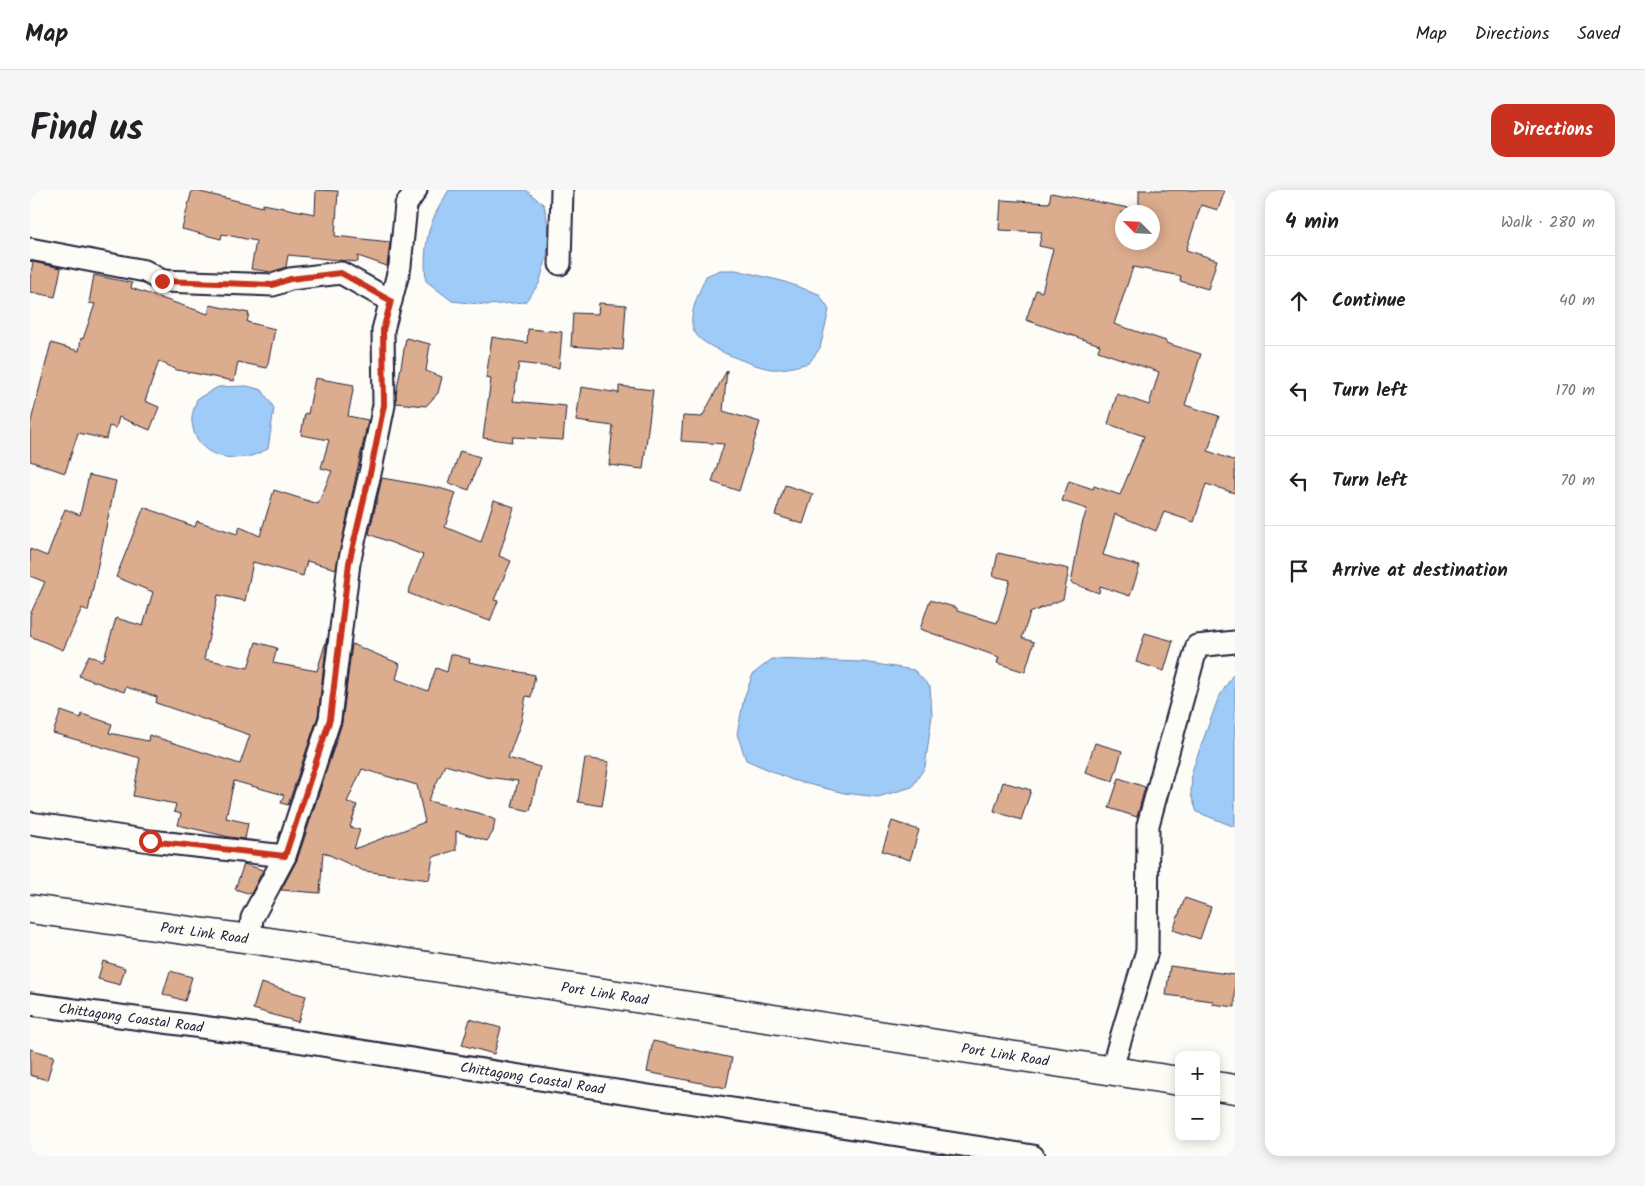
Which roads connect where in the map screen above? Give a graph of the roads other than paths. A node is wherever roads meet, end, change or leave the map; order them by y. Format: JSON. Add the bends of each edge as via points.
{"nodes":[{"id":1,"x":416,"y":190,"type":"edge"},
{"id":2,"x":562,"y":190,"type":"edge"},
{"id":3,"x":30,"y":250,"type":"edge"},
{"id":4,"x":560,"y":264,"type":"dead end"},
{"id":5,"x":391,"y":301,"type":"junction"},
{"id":6,"x":1235,"y":642,"type":"edge"},
{"id":7,"x":30,"y":823,"type":"edge"},
{"id":8,"x":285,"y":856,"type":"junction"},
{"id":9,"x":30,"y":909,"type":"edge"},
{"id":10,"x":250,"y":939,"type":"junction"},
{"id":11,"x":30,"y":1004,"type":"edge"},
{"id":12,"x":1111,"y":1071,"type":"junction"},
{"id":13,"x":1175,"y":1080,"type":"edge"},
{"id":14,"x":1220,"y":1087,"type":"edge"},
{"id":15,"x":1235,"y":1089,"type":"edge"},
{"id":16,"x":1033,"y":1156,"type":"edge"}],
"edges":[{"from":1,"to":5,"type":"street","via":[[406,205],[400,266]]},
{"from":2,"to":4,"type":"street"},
{"from":3,"to":5,"type":"street","via":[[145,271],[162,281],[273,285],[290,279],[341,273]]},
{"from":5,"to":8,"type":"street","via":[[383,330],[384,405],[349,563],[330,719]]},
{"from":6,"to":12,"type":"street","via":[[1197,646],[1148,824],[1147,951]]},
{"from":7,"to":8,"type":"street"},
{"from":8,"to":10,"type":"street","via":[[252,918]]},
{"from":9,"to":10,"type":"highway","name":"Port Link Road"},
{"from":10,"to":12,"type":"highway","name":"Port Link Road"},
{"from":11,"to":16,"type":"street","name":"Chittagong Coastal Road","via":[[239,1032]]},
{"from":12,"to":13,"type":"highway","name":"Port Link Road"},
{"from":14,"to":15,"type":"highway"}]}
